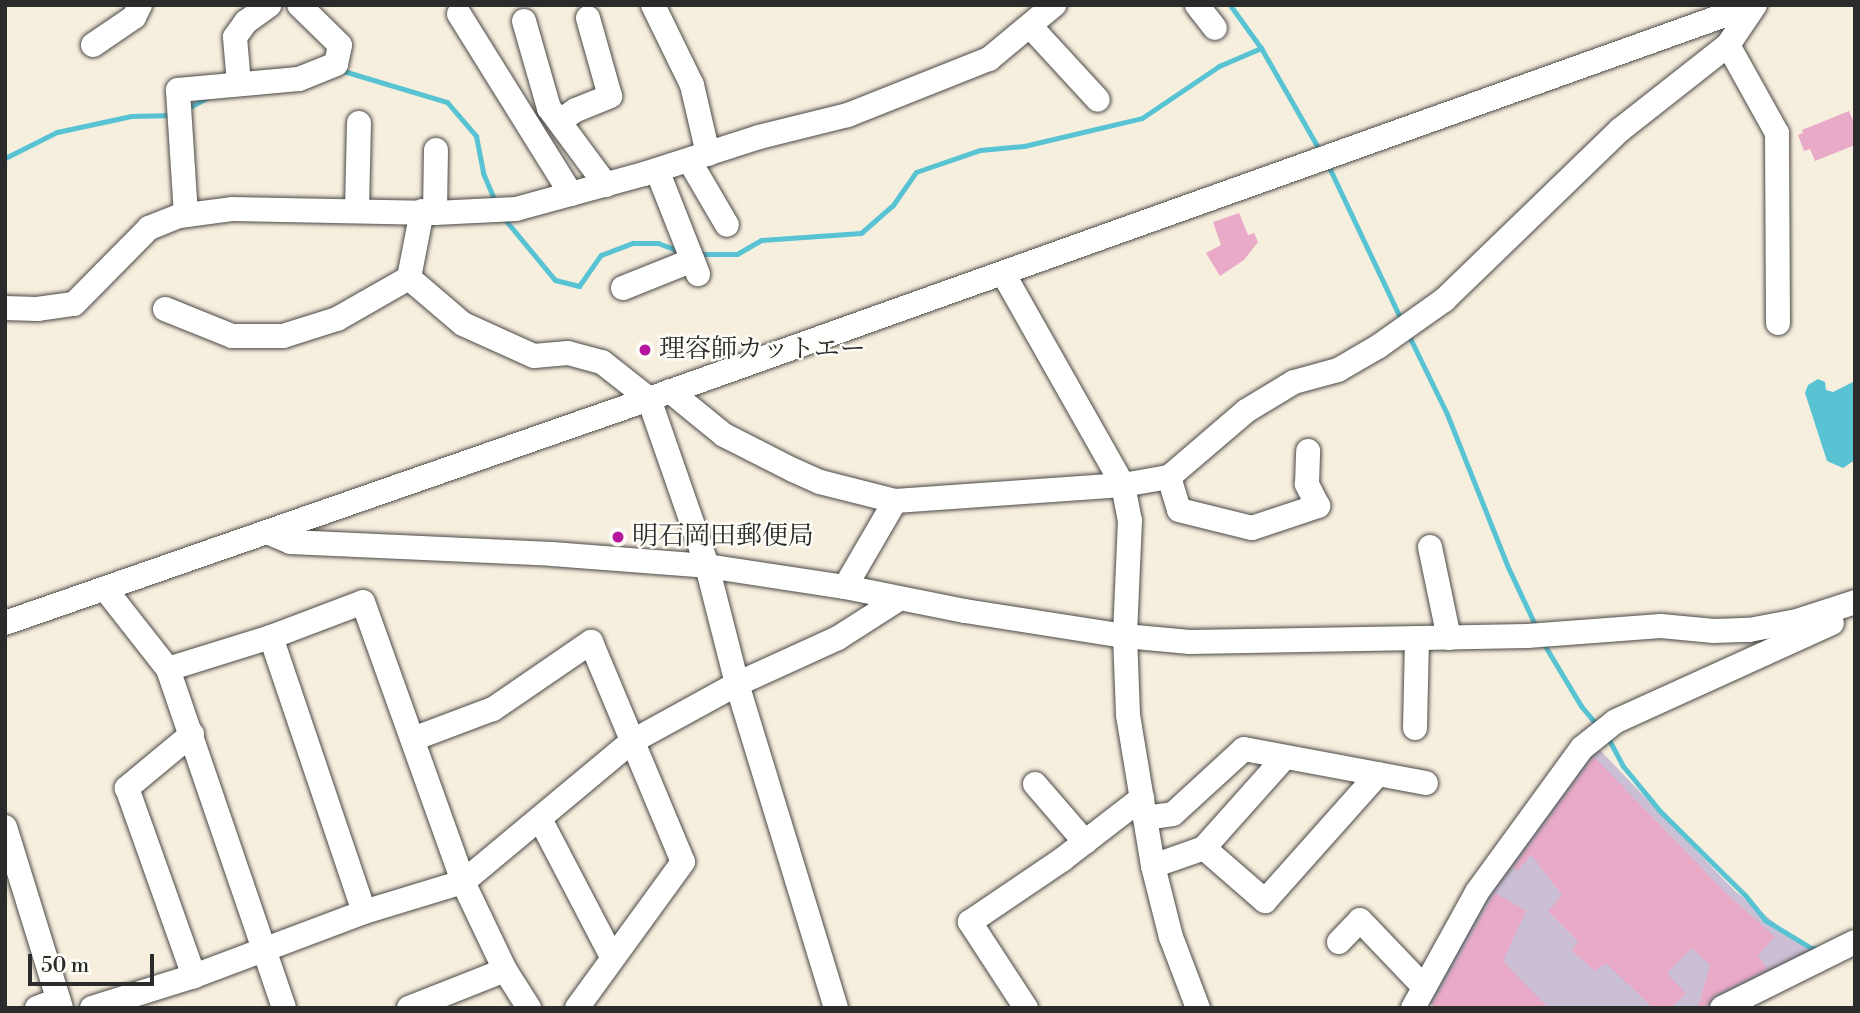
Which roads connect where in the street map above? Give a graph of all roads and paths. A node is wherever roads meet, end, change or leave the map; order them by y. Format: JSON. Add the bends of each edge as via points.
{"nodes":[{"id":1,"x":140,"y":5,"type":"edge"},
{"id":2,"x":269,"y":5,"type":"edge"},
{"id":3,"x":299,"y":5,"type":"edge"},
{"id":4,"x":653,"y":5,"type":"edge"},
{"id":5,"x":1054,"y":5,"type":"edge"},
{"id":6,"x":1197,"y":5,"type":"edge"},
{"id":7,"x":1754,"y":5,"type":"edge"},
{"id":8,"x":458,"y":14,"type":"dead end"},
{"id":9,"x":588,"y":18,"type":"dead end"},
{"id":10,"x":524,"y":21,"type":"dead end"},
{"id":11,"x":1030,"y":26,"type":"junction"},
{"id":12,"x":1214,"y":28,"type":"dead end"},
{"id":13,"x":93,"y":45,"type":"dead end"},
{"id":14,"x":1728,"y":45,"type":"junction"},
{"id":15,"x":239,"y":84,"type":"junction"},
{"id":16,"x":1098,"y":100,"type":"dead end"},
{"id":17,"x":560,"y":121,"type":"junction"},
{"id":18,"x":359,"y":123,"type":"dead end"},
{"id":19,"x":436,"y":150,"type":"dead end"},
{"id":20,"x":699,"y":157,"type":"junction"},
{"id":21,"x":657,"y":170,"type":"junction"},
{"id":22,"x":606,"y":185,"type":"junction"},
{"id":23,"x":572,"y":194,"type":"junction"},
{"id":24,"x":357,"y":210,"type":"junction"},
{"id":25,"x":429,"y":212,"type":"junction"},
{"id":26,"x":186,"y":215,"type":"junction"},
{"id":27,"x":727,"y":225,"type":"dead end"},
{"id":28,"x":1003,"y":273,"type":"junction"},
{"id":29,"x":409,"y":278,"type":"junction"},
{"id":30,"x":623,"y":288,"type":"dead end"},
{"id":31,"x":5,"y":308,"type":"edge"},
{"id":32,"x":165,"y":309,"type":"dead end"},
{"id":33,"x":1778,"y":323,"type":"dead end"},
{"id":34,"x":660,"y":395,"type":"junction"},
{"id":35,"x":1308,"y":451,"type":"dead end"},
{"id":36,"x":1169,"y":477,"type":"junction"},
{"id":37,"x":1124,"y":485,"type":"junction"},
{"id":38,"x":895,"y":501,"type":"junction"},
{"id":39,"x":267,"y":532,"type":"junction"},
{"id":40,"x":1430,"y":547,"type":"dead end"},
{"id":41,"x":707,"y":566,"type":"junction"},
{"id":42,"x":845,"y":587,"type":"junction"},
{"id":43,"x":106,"y":590,"type":"junction"},
{"id":44,"x":899,"y":600,"type":"junction"},
{"id":45,"x":1855,"y":602,"type":"edge"},
{"id":46,"x":1855,"y":612,"type":"edge"},
{"id":47,"x":5,"y":623,"type":"edge"},
{"id":48,"x":1125,"y":636,"type":"junction"},
{"id":49,"x":271,"y":637,"type":"junction"},
{"id":50,"x":1449,"y":638,"type":"junction"},
{"id":51,"x":1417,"y":639,"type":"junction"},
{"id":52,"x":168,"y":669,"type":"junction"},
{"id":53,"x":737,"y":684,"type":"junction"},
{"id":54,"x":1415,"y":728,"type":"dead end"},
{"id":55,"x":191,"y":734,"type":"junction"},
{"id":56,"x":413,"y":739,"type":"junction"},
{"id":57,"x":631,"y":742,"type":"junction"},
{"id":58,"x":1284,"y":757,"type":"junction"},
{"id":59,"x":1377,"y":774,"type":"junction"},
{"id":60,"x":1426,"y":783,"type":"dead end"},
{"id":61,"x":1035,"y":784,"type":"dead end"},
{"id":62,"x":1143,"y":808,"type":"junction"},
{"id":63,"x":540,"y":819,"type":"junction"},
{"id":64,"x":5,"y":827,"type":"edge"},
{"id":65,"x":1085,"y":842,"type":"junction"},
{"id":66,"x":1204,"y":848,"type":"junction"},
{"id":67,"x":1153,"y":866,"type":"junction"},
{"id":68,"x":463,"y":882,"type":"junction"},
{"id":69,"x":364,"y":912,"type":"junction"},
{"id":70,"x":1339,"y":942,"type":"dead end"},
{"id":71,"x":1855,"y":942,"type":"edge"},
{"id":72,"x":265,"y":947,"type":"junction"},
{"id":73,"x":612,"y":957,"type":"junction"},
{"id":74,"x":505,"y":970,"type":"junction"},
{"id":75,"x":194,"y":976,"type":"junction"},
{"id":76,"x":1419,"y":997,"type":"edge"},
{"id":77,"x":52,"y":1005,"type":"edge"},
{"id":78,"x":92,"y":1008,"type":"edge"},
{"id":79,"x":284,"y":1008,"type":"edge"},
{"id":80,"x":409,"y":1008,"type":"edge"},
{"id":81,"x":529,"y":1008,"type":"edge"},
{"id":82,"x":577,"y":1008,"type":"edge"},
{"id":83,"x":836,"y":1008,"type":"edge"},
{"id":84,"x":1026,"y":1008,"type":"edge"},
{"id":85,"x":1198,"y":1008,"type":"edge"},
{"id":86,"x":1722,"y":1008,"type":"edge"}],
"edges":[{"from":1,"to":13,"type":"street","via":[[134,17]]},
{"from":2,"to":15,"type":"street","via":[[235,37]]},
{"from":3,"to":15,"type":"street","via":[[340,45],[336,64],[299,79]]},
{"from":4,"to":20,"type":"street","via":[[692,85]]},
{"from":5,"to":11,"type":"street"},
{"from":6,"to":12,"type":"street"},
{"from":7,"to":14,"type":"street"},
{"from":7,"to":28,"type":"street"},
{"from":8,"to":23,"type":"street"},
{"from":9,"to":17,"type":"street","via":[[610,96]]},
{"from":10,"to":17,"type":"street","via":[[549,107]]},
{"from":11,"to":16,"type":"street"},
{"from":11,"to":20,"type":"street","via":[[989,60],[900,96]]},
{"from":14,"to":33,"type":"street","via":[[1777,133]]},
{"from":14,"to":36,"type":"street","via":[[1620,130],[1444,300],[1338,370],[1294,382],[1246,411]]},
{"from":15,"to":26,"type":"street","via":[[178,90]]},
{"from":17,"to":22,"type":"street"},
{"from":18,"to":24,"type":"street"},
{"from":19,"to":25,"type":"street"},
{"from":20,"to":21,"type":"street"},
{"from":20,"to":27,"type":"street"},
{"from":21,"to":22,"type":"street"},
{"from":21,"to":30,"type":"street","via":[[695,267]]},
{"from":22,"to":23,"type":"street"},
{"from":23,"to":25,"type":"street","via":[[516,209]]},
{"from":24,"to":25,"type":"street"},
{"from":24,"to":26,"type":"street","via":[[232,209]]},
{"from":25,"to":29,"type":"street"},
{"from":26,"to":31,"type":"street","via":[[149,228],[74,304]]},
{"from":28,"to":34,"type":"street"},
{"from":28,"to":37,"type":"street"},
{"from":29,"to":32,"type":"street","via":[[337,319],[283,336],[232,336]]},
{"from":29,"to":34,"type":"street","via":[[463,324],[534,356],[568,353],[602,362]]},
{"from":34,"to":38,"type":"street","via":[[793,470],[820,482]]},
{"from":34,"to":39,"type":"street"},
{"from":34,"to":41,"type":"street"},
{"from":35,"to":36,"type":"street","via":[[1307,484],[1318,506],[1252,528],[1180,510]]},
{"from":36,"to":37,"type":"street"},
{"from":37,"to":38,"type":"street"},
{"from":37,"to":48,"type":"street","via":[[1130,520]]},
{"from":38,"to":42,"type":"street"},
{"from":39,"to":41,"type":"street","via":[[290,542]]},
{"from":39,"to":43,"type":"street"},
{"from":40,"to":50,"type":"street"},
{"from":41,"to":42,"type":"street"},
{"from":41,"to":53,"type":"street"},
{"from":42,"to":44,"type":"street"},
{"from":43,"to":47,"type":"street"},
{"from":43,"to":52,"type":"street"},
{"from":44,"to":48,"type":"street"},
{"from":44,"to":53,"type":"street","via":[[838,638]]},
{"from":45,"to":50,"type":"street","via":[[1797,621],[1749,629],[1661,626]]},
{"from":46,"to":76,"type":"street","via":[[1616,721],[1582,748],[1477,892]]},
{"from":48,"to":51,"type":"street","via":[[1190,642]]},
{"from":48,"to":62,"type":"street","via":[[1128,715]]},
{"from":49,"to":52,"type":"street"},
{"from":49,"to":56,"type":"street","via":[[363,602]]},
{"from":49,"to":69,"type":"street"},
{"from":50,"to":51,"type":"street"},
{"from":51,"to":54,"type":"street"},
{"from":52,"to":55,"type":"street"},
{"from":53,"to":57,"type":"street"},
{"from":53,"to":83,"type":"street"},
{"from":55,"to":72,"type":"street"},
{"from":55,"to":75,"type":"street","via":[[127,788]]},
{"from":56,"to":57,"type":"street","via":[[493,709],[591,642]]},
{"from":56,"to":68,"type":"street"},
{"from":57,"to":63,"type":"street"},
{"from":57,"to":73,"type":"street","via":[[683,862]]},
{"from":58,"to":59,"type":"street"},
{"from":58,"to":62,"type":"street","via":[[1244,749],[1173,814]]},
{"from":58,"to":66,"type":"street"},
{"from":59,"to":60,"type":"street"},
{"from":59,"to":66,"type":"street","via":[[1265,901]]},
{"from":61,"to":65,"type":"street"},
{"from":62,"to":65,"type":"street"},
{"from":62,"to":67,"type":"street"},
{"from":63,"to":68,"type":"street"},
{"from":63,"to":73,"type":"street"},
{"from":64,"to":77,"type":"street"},
{"from":65,"to":84,"type":"street","via":[[970,922]]},
{"from":66,"to":67,"type":"street"},
{"from":67,"to":85,"type":"street","via":[[1171,937]]},
{"from":68,"to":69,"type":"street"},
{"from":68,"to":74,"type":"street"},
{"from":69,"to":72,"type":"street"},
{"from":70,"to":76,"type":"street","via":[[1360,920]]},
{"from":71,"to":86,"type":"street"},
{"from":72,"to":75,"type":"street"},
{"from":72,"to":79,"type":"street"},
{"from":73,"to":82,"type":"street"},
{"from":74,"to":80,"type":"street"},
{"from":74,"to":81,"type":"street"},
{"from":75,"to":78,"type":"street"}]}
